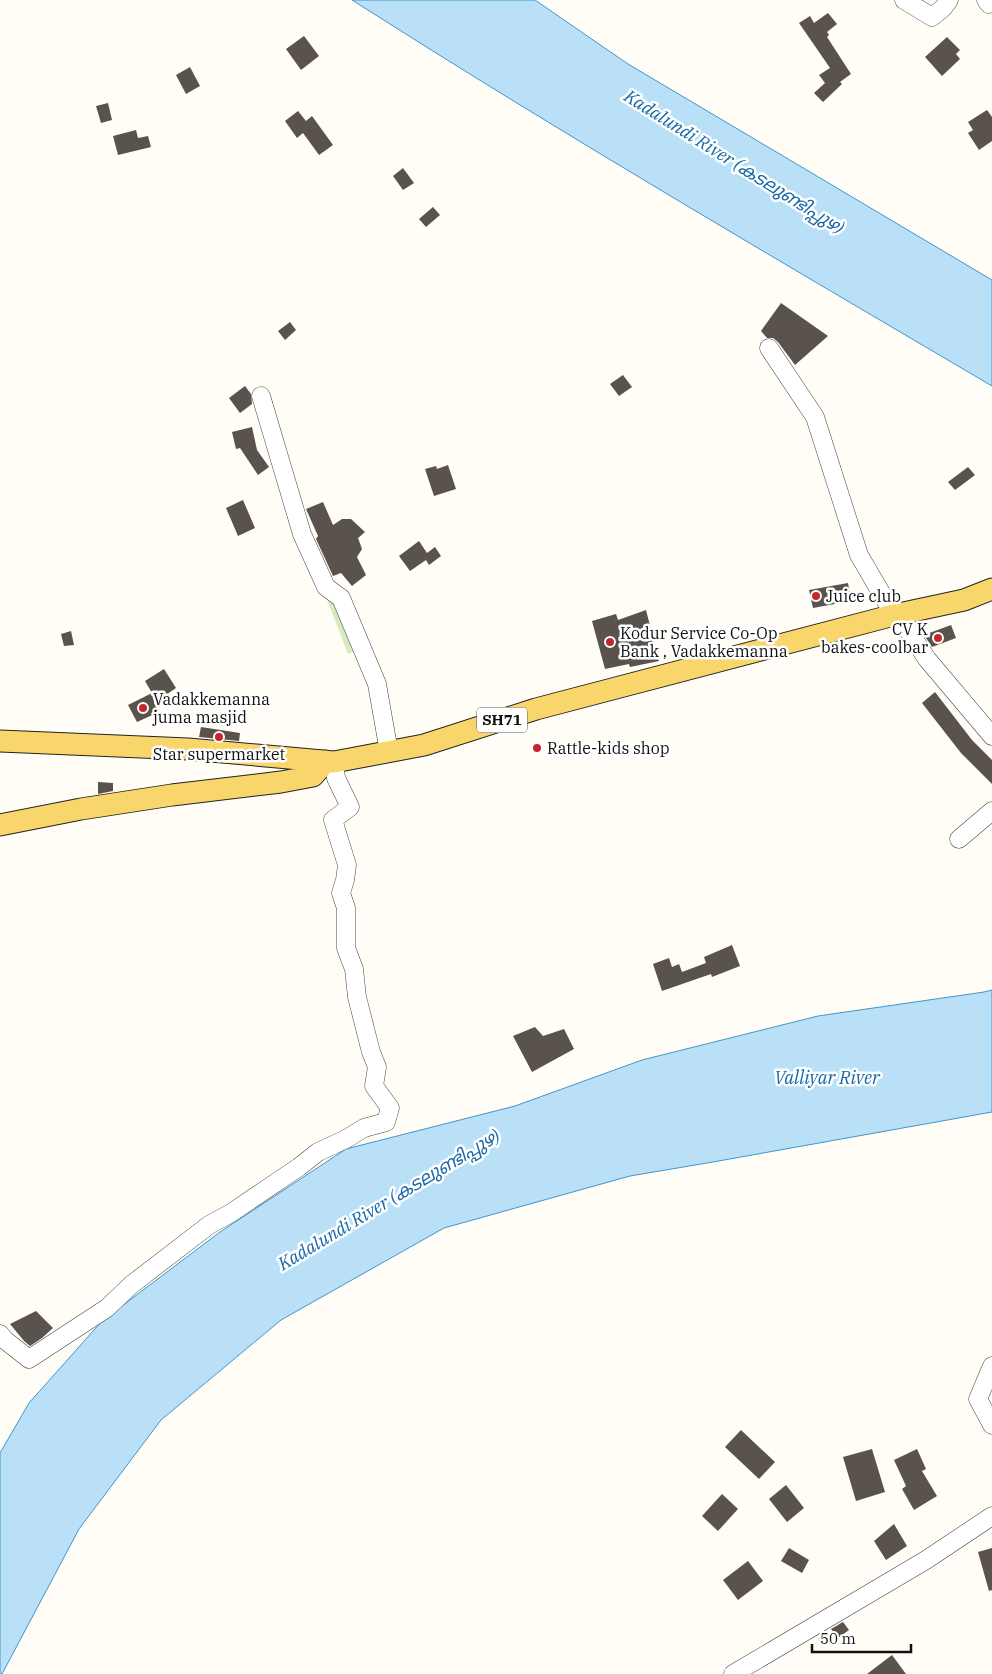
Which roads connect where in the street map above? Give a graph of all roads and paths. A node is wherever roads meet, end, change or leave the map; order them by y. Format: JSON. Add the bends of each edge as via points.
{"nodes":[{"id":1,"x":904,"y":0,"type":"edge"},
{"id":2,"x":949,"y":0,"type":"edge"},
{"id":3,"x":769,"y":348,"type":"dead end"},
{"id":4,"x":261,"y":396,"type":"dead end"},
{"id":5,"x":992,"y":589,"type":"edge"},
{"id":6,"x":894,"y":616,"type":"junction"},
{"id":7,"x":992,"y":736,"type":"edge"},
{"id":8,"x":0,"y":741,"type":"edge"},
{"id":9,"x":389,"y":752,"type":"junction"},
{"id":10,"x":330,"y":762,"type":"junction"},
{"id":11,"x":992,"y":811,"type":"edge"},
{"id":12,"x":0,"y":825,"type":"edge"},
{"id":13,"x":959,"y":839,"type":"dead end"},
{"id":14,"x":0,"y":1334,"type":"edge"},
{"id":15,"x":992,"y":1366,"type":"edge"},
{"id":16,"x":992,"y":1425,"type":"edge"},
{"id":17,"x":992,"y":1516,"type":"edge"},
{"id":18,"x":733,"y":1674,"type":"edge"}],
"edges":[{"from":1,"to":2,"type":"street","via":[[932,17]]},
{"from":3,"to":6,"type":"street","via":[[815,417],[860,555]]},
{"from":4,"to":9,"type":"street","via":[[302,534],[326,587],[341,598],[377,684]]},
{"from":5,"to":6,"type":"main road","number":"SH71","via":[[964,600]]},
{"from":6,"to":7,"type":"street"},
{"from":6,"to":9,"type":"main road","number":"SH71","via":[[536,709],[424,745]]},
{"from":8,"to":10,"type":"main road","number":"SH71","via":[[188,749]]},
{"from":9,"to":10,"type":"main road","number":"SH71"},
{"from":10,"to":12,"type":"main road","via":[[313,776],[80,809]]},
{"from":10,"to":14,"type":"street","via":[[350,807],[333,820],[347,865],[341,893],[346,908],[346,948],[377,1067],[374,1086],[390,1108],[386,1122],[364,1128],[318,1152],[209,1225],[131,1284],[108,1308],[29,1359]]},
{"from":11,"to":13,"type":"street"},
{"from":15,"to":16,"type":"street","via":[[978,1399]]},
{"from":17,"to":18,"type":"street","via":[[926,1560]]}]}
